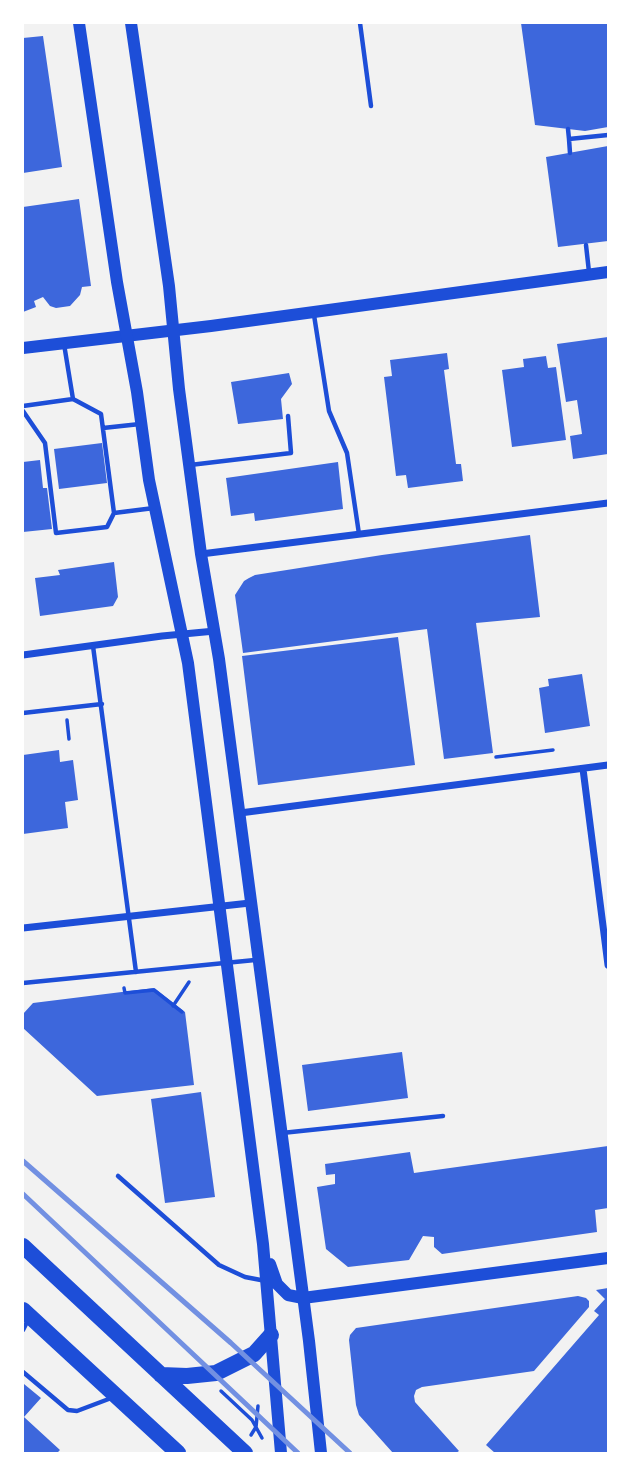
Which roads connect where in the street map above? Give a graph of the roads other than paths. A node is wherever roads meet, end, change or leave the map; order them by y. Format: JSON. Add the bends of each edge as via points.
{"nodes":[{"id":1,"x":79,"y":23,"type":"edge"},
{"id":2,"x":131,"y":23,"type":"edge"},
{"id":3,"x":360,"y":23,"type":"edge"},
{"id":4,"x":371,"y":106,"type":"dead end"},
{"id":5,"x":568,"y":129,"type":"dead end"},
{"id":6,"x":608,"y":135,"type":"edge"},
{"id":7,"x":569,"y":139,"type":"junction"},
{"id":8,"x":570,"y":153,"type":"dead end"},
{"id":9,"x":586,"y":245,"type":"dead end"},
{"id":10,"x":608,"y":272,"type":"edge"},
{"id":11,"x":590,"y":274,"type":"junction"},
{"id":12,"x":313,"y":311,"type":"junction"},
{"id":13,"x":174,"y":330,"type":"junction"},
{"id":14,"x":127,"y":336,"type":"junction"},
{"id":15,"x":64,"y":344,"type":"junction"},
{"id":16,"x":23,"y":348,"type":"edge"},
{"id":17,"x":73,"y":399,"type":"junction"},
{"id":18,"x":23,"y":409,"type":"edge"},
{"id":19,"x":288,"y":416,"type":"dead end"},
{"id":20,"x":141,"y":424,"type":"junction"},
{"id":21,"x":103,"y":428,"type":"junction"},
{"id":22,"x":189,"y":465,"type":"junction"},
{"id":23,"x":608,"y":503,"type":"edge"},
{"id":24,"x":155,"y":509,"type":"junction"},
{"id":25,"x":114,"y":513,"type":"junction"},
{"id":26,"x":359,"y":534,"type":"junction"},
{"id":27,"x":201,"y":554,"type":"junction"},
{"id":28,"x":215,"y":631,"type":"junction"},
{"id":29,"x":182,"y":634,"type":"junction"},
{"id":30,"x":93,"y":645,"type":"junction"},
{"id":31,"x":23,"y":655,"type":"edge"},
{"id":32,"x":102,"y":704,"type":"junction"},
{"id":33,"x":23,"y":713,"type":"edge"},
{"id":34,"x":608,"y":765,"type":"edge"},
{"id":35,"x":583,"y":769,"type":"junction"},
{"id":36,"x":240,"y":813,"type":"junction"},
{"id":37,"x":250,"y":902,"type":"junction"},
{"id":38,"x":220,"y":906,"type":"junction"},
{"id":39,"x":129,"y":916,"type":"junction"},
{"id":40,"x":23,"y":928,"type":"edge"},
{"id":41,"x":258,"y":960,"type":"junction"},
{"id":42,"x":228,"y":962,"type":"junction"},
{"id":43,"x":608,"y":965,"type":"edge"},
{"id":44,"x":136,"y":972,"type":"junction"},
{"id":45,"x":23,"y":983,"type":"edge"},
{"id":46,"x":443,"y":1116,"type":"dead end"},
{"id":47,"x":281,"y":1133,"type":"junction"},
{"id":48,"x":118,"y":1176,"type":"dead end"},
{"id":49,"x":263,"y":1244,"type":"junction"},
{"id":50,"x":23,"y":1246,"type":"edge"},
{"id":51,"x":608,"y":1258,"type":"edge"},
{"id":52,"x":267,"y":1281,"type":"junction"},
{"id":53,"x":303,"y":1298,"type":"junction"},
{"id":54,"x":25,"y":1319,"type":"edge"},
{"id":55,"x":271,"y":1335,"type":"junction"},
{"id":56,"x":23,"y":1372,"type":"edge"},
{"id":57,"x":162,"y":1375,"type":"junction"},
{"id":58,"x":117,"y":1396,"type":"junction"},
{"id":59,"x":178,"y":1453,"type":"edge"},
{"id":60,"x":245,"y":1453,"type":"edge"},
{"id":61,"x":281,"y":1453,"type":"edge"},
{"id":62,"x":321,"y":1453,"type":"edge"}],
"edges":[{"from":1,"to":14,"type":"main road"},
{"from":2,"to":13,"type":"main road"},
{"from":3,"to":4,"type":"lane"},
{"from":5,"to":7,"type":"lane"},
{"from":6,"to":7,"type":"lane"},
{"from":7,"to":8,"type":"lane"},
{"from":9,"to":11,"type":"lane"},
{"from":10,"to":11,"type":"main road"},
{"from":11,"to":12,"type":"main road"},
{"from":12,"to":13,"type":"main road"},
{"from":12,"to":26,"type":"lane","via":[[329,411],[347,453]]},
{"from":13,"to":14,"type":"main road"},
{"from":13,"to":22,"type":"main road"},
{"from":14,"to":15,"type":"main road"},
{"from":14,"to":20,"type":"main road"},
{"from":15,"to":16,"type":"main road"},
{"from":15,"to":17,"type":"lane"},
{"from":17,"to":18,"type":"lane"},
{"from":17,"to":21,"type":"lane","via":[[101,414]]},
{"from":18,"to":25,"type":"lane","via":[[45,443],[56,533],[107,527]]},
{"from":19,"to":22,"type":"lane","via":[[291,453]]},
{"from":20,"to":21,"type":"lane"},
{"from":20,"to":24,"type":"main road"},
{"from":21,"to":25,"type":"lane"},
{"from":22,"to":27,"type":"main road"},
{"from":23,"to":26,"type":"street"},
{"from":24,"to":25,"type":"lane"},
{"from":24,"to":29,"type":"main road"},
{"from":26,"to":27,"type":"street"},
{"from":27,"to":28,"type":"main road"},
{"from":28,"to":29,"type":"street"},
{"from":28,"to":36,"type":"main road"},
{"from":29,"to":30,"type":"street"},
{"from":29,"to":38,"type":"main road"},
{"from":30,"to":31,"type":"street"},
{"from":30,"to":32,"type":"lane"},
{"from":32,"to":33,"type":"lane"},
{"from":32,"to":39,"type":"lane"},
{"from":34,"to":35,"type":"street"},
{"from":35,"to":36,"type":"street"},
{"from":35,"to":43,"type":"street"},
{"from":36,"to":37,"type":"main road"},
{"from":37,"to":38,"type":"street"},
{"from":37,"to":41,"type":"main road"},
{"from":38,"to":39,"type":"street"},
{"from":38,"to":42,"type":"main road"},
{"from":39,"to":40,"type":"street"},
{"from":39,"to":44,"type":"lane"},
{"from":41,"to":42,"type":"lane"},
{"from":41,"to":47,"type":"main road"},
{"from":42,"to":44,"type":"lane"},
{"from":42,"to":49,"type":"main road"},
{"from":44,"to":45,"type":"lane"},
{"from":46,"to":47,"type":"lane"},
{"from":47,"to":53,"type":"main road"},
{"from":48,"to":52,"type":"lane","via":[[219,1265]]},
{"from":49,"to":52,"type":"main road"},
{"from":49,"to":53,"type":"main road","via":[[277,1284],[288,1295]]},
{"from":50,"to":57,"type":"highway"},
{"from":51,"to":53,"type":"main road"},
{"from":52,"to":55,"type":"main road"},
{"from":53,"to":62,"type":"main road"},
{"from":54,"to":58,"type":"highway"},
{"from":55,"to":57,"type":"highway","via":[[254,1354],[216,1373]]},
{"from":55,"to":61,"type":"main road"},
{"from":56,"to":58,"type":"lane","via":[[68,1410]]},
{"from":57,"to":60,"type":"highway"},
{"from":58,"to":59,"type":"highway"}]}
